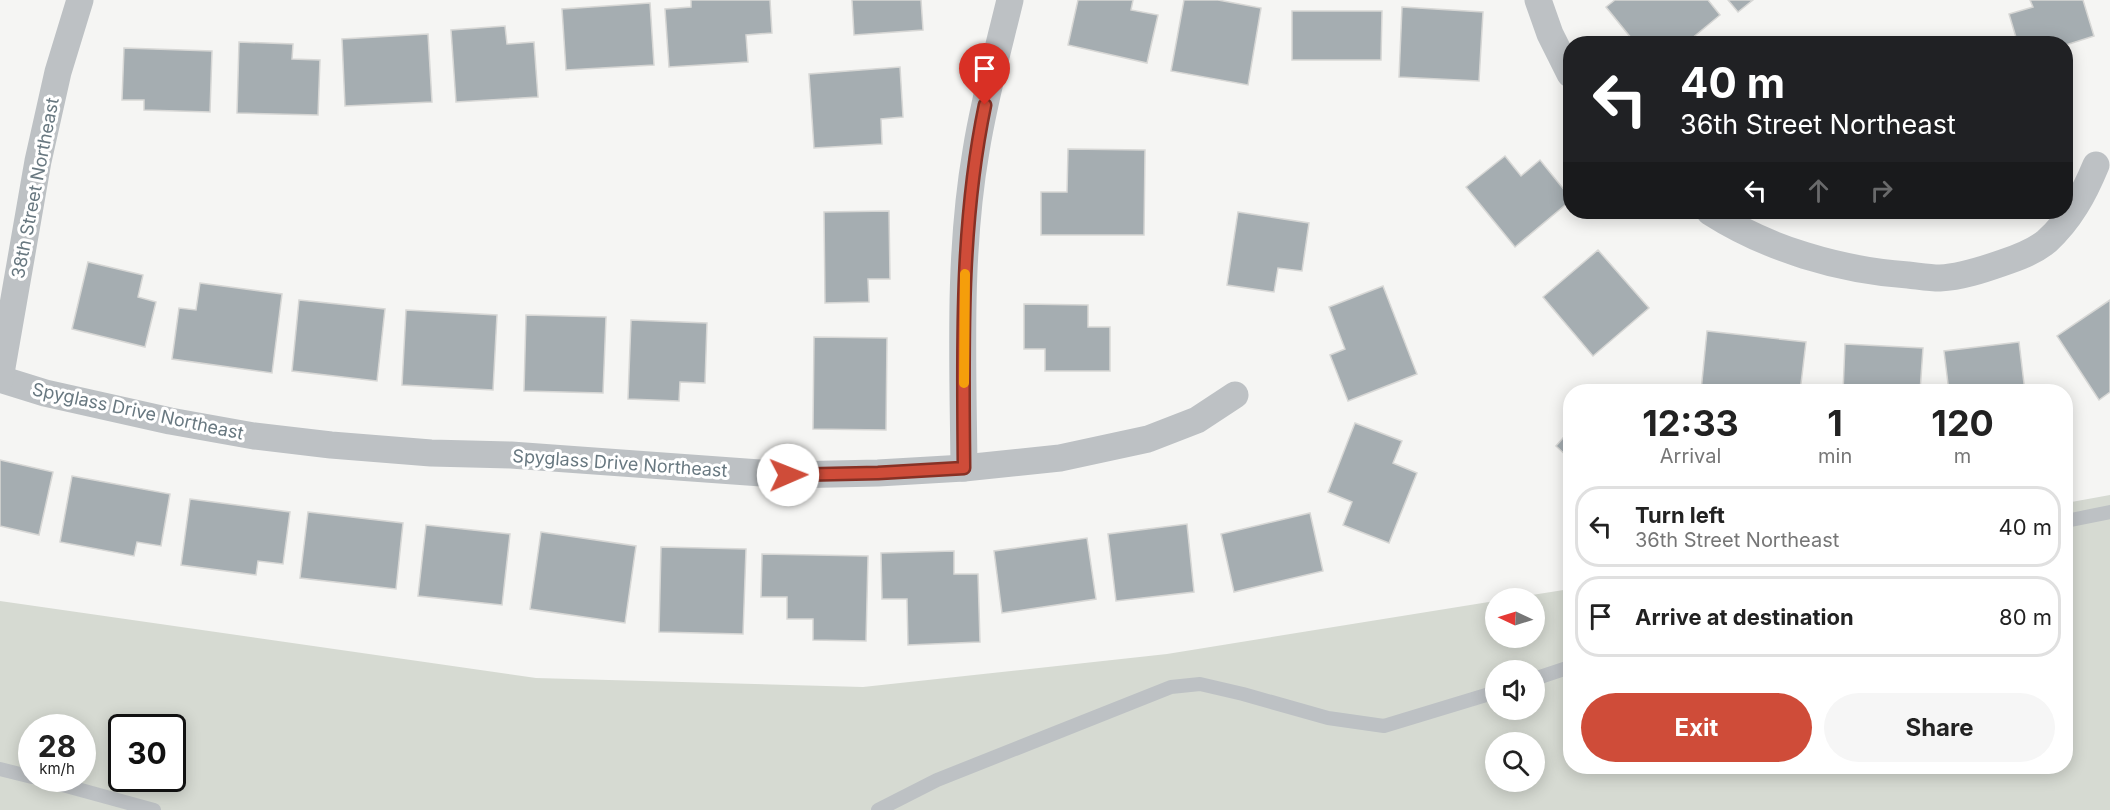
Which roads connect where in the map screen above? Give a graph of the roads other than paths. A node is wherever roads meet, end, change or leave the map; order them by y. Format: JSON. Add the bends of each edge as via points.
{"nodes":[{"id":1,"x":80,"y":0,"type":"edge"},
{"id":2,"x":1010,"y":0,"type":"edge"},
{"id":3,"x":1538,"y":0,"type":"edge"},
{"id":4,"x":1563,"y":60,"type":"edge"},
{"id":5,"x":2096,"y":165,"type":"dead end"},
{"id":6,"x":2073,"y":211,"type":"edge"},
{"id":7,"x":1721,"y":219,"type":"edge"},
{"id":8,"x":2067,"y":219,"type":"edge"},
{"id":9,"x":0,"y":379,"type":"edge"},
{"id":10,"x":1234,"y":395,"type":"dead end"},
{"id":11,"x":964,"y":468,"type":"junction"},
{"id":12,"x":2110,"y":512,"type":"edge"},
{"id":13,"x":2073,"y":520,"type":"edge"},
{"id":14,"x":1563,"y":669,"type":"edge"},
{"id":15,"x":1545,"y":675,"type":"edge"},
{"id":16,"x":1485,"y":695,"type":"edge"},
{"id":17,"x":0,"y":769,"type":"edge"},
{"id":18,"x":18,"y":774,"type":"edge"},
{"id":19,"x":88,"y":792,"type":"edge"},
{"id":20,"x":154,"y":810,"type":"edge"},
{"id":21,"x":878,"y":810,"type":"edge"}],
"edges":[{"from":1,"to":9,"type":"street","name":"38th Street Northeast","via":[[58,72],[38,161]]},
{"from":2,"to":11,"type":"street","via":[[975,152],[969,207],[963,306]]},
{"from":3,"to":4,"type":"street"},
{"from":5,"to":6,"type":"street"},
{"from":7,"to":8,"type":"street","via":[[1775,245],[1841,265],[1877,273],[1939,278],[2023,256],[2045,243]]},
{"from":9,"to":11,"type":"street","name":"Spyglass Drive Northeast","via":[[170,421],[332,445],[788,475]]},
{"from":10,"to":11,"type":"street","name":"Spyglass Drive Northeast","via":[[1197,420],[1148,439],[1060,458]]},
{"from":12,"to":13,"type":"lane"},
{"from":14,"to":15,"type":"lane"},
{"from":16,"to":21,"type":"lane","via":[[1383,726],[1328,718],[1200,684],[1171,687],[937,780]]},
{"from":17,"to":18,"type":"lane"},
{"from":19,"to":20,"type":"lane"}]}
